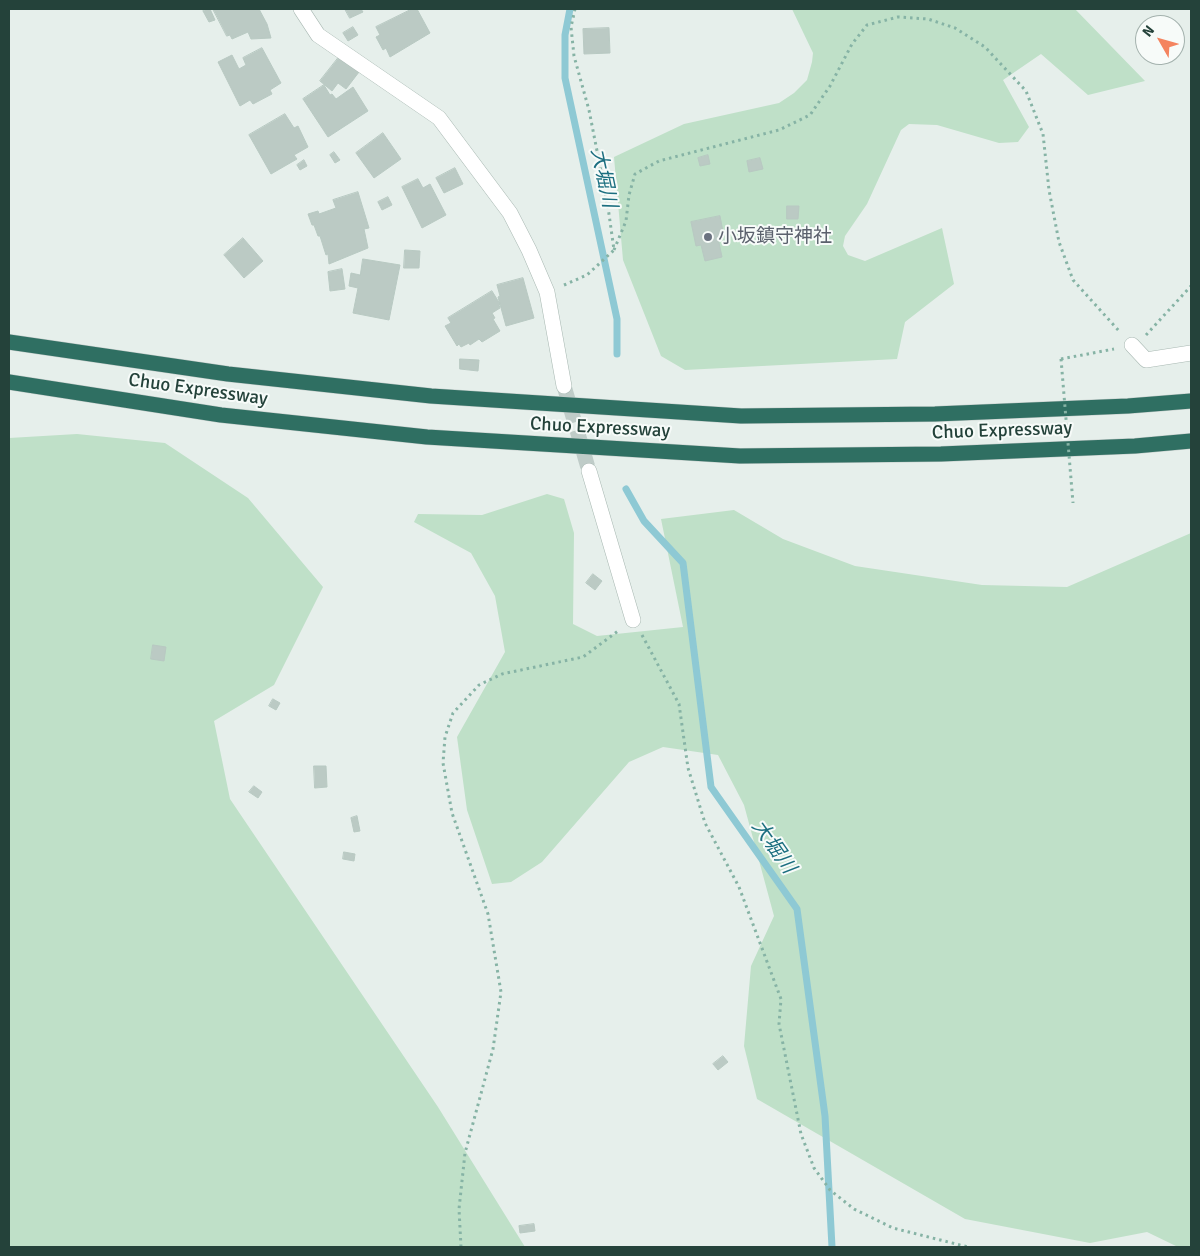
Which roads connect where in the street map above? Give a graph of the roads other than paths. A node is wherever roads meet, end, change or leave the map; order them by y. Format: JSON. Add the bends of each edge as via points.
{"nodes":[{"id":1,"x":301,"y":9,"type":"edge"},
{"id":2,"x":9,"y":342,"type":"edge"},
{"id":3,"x":1133,"y":347,"type":"road end"},
{"id":4,"x":1191,"y":352,"type":"edge"},
{"id":5,"x":9,"y":382,"type":"edge"},
{"id":6,"x":564,"y":386,"type":"tunnel mouth"},
{"id":7,"x":1191,"y":401,"type":"edge"},
{"id":8,"x":1191,"y":441,"type":"edge"},
{"id":9,"x":589,"y":471,"type":"tunnel mouth"},
{"id":10,"x":633,"y":620,"type":"road end"}],
"edges":[{"from":1,"to":6,"type":"street","via":[[318,35],[439,118],[510,213],[547,292]]},
{"from":2,"to":7,"type":"highway","name":"Chuo Expressway","via":[[228,374],[431,396],[742,416],[954,413]]},
{"from":3,"to":4,"type":"street","via":[[1146,360]]},
{"from":5,"to":8,"type":"highway","name":"Chuo Expressway","via":[[221,415],[427,437],[740,456],[942,454]]},
{"from":9,"to":10,"type":"street"}]}
